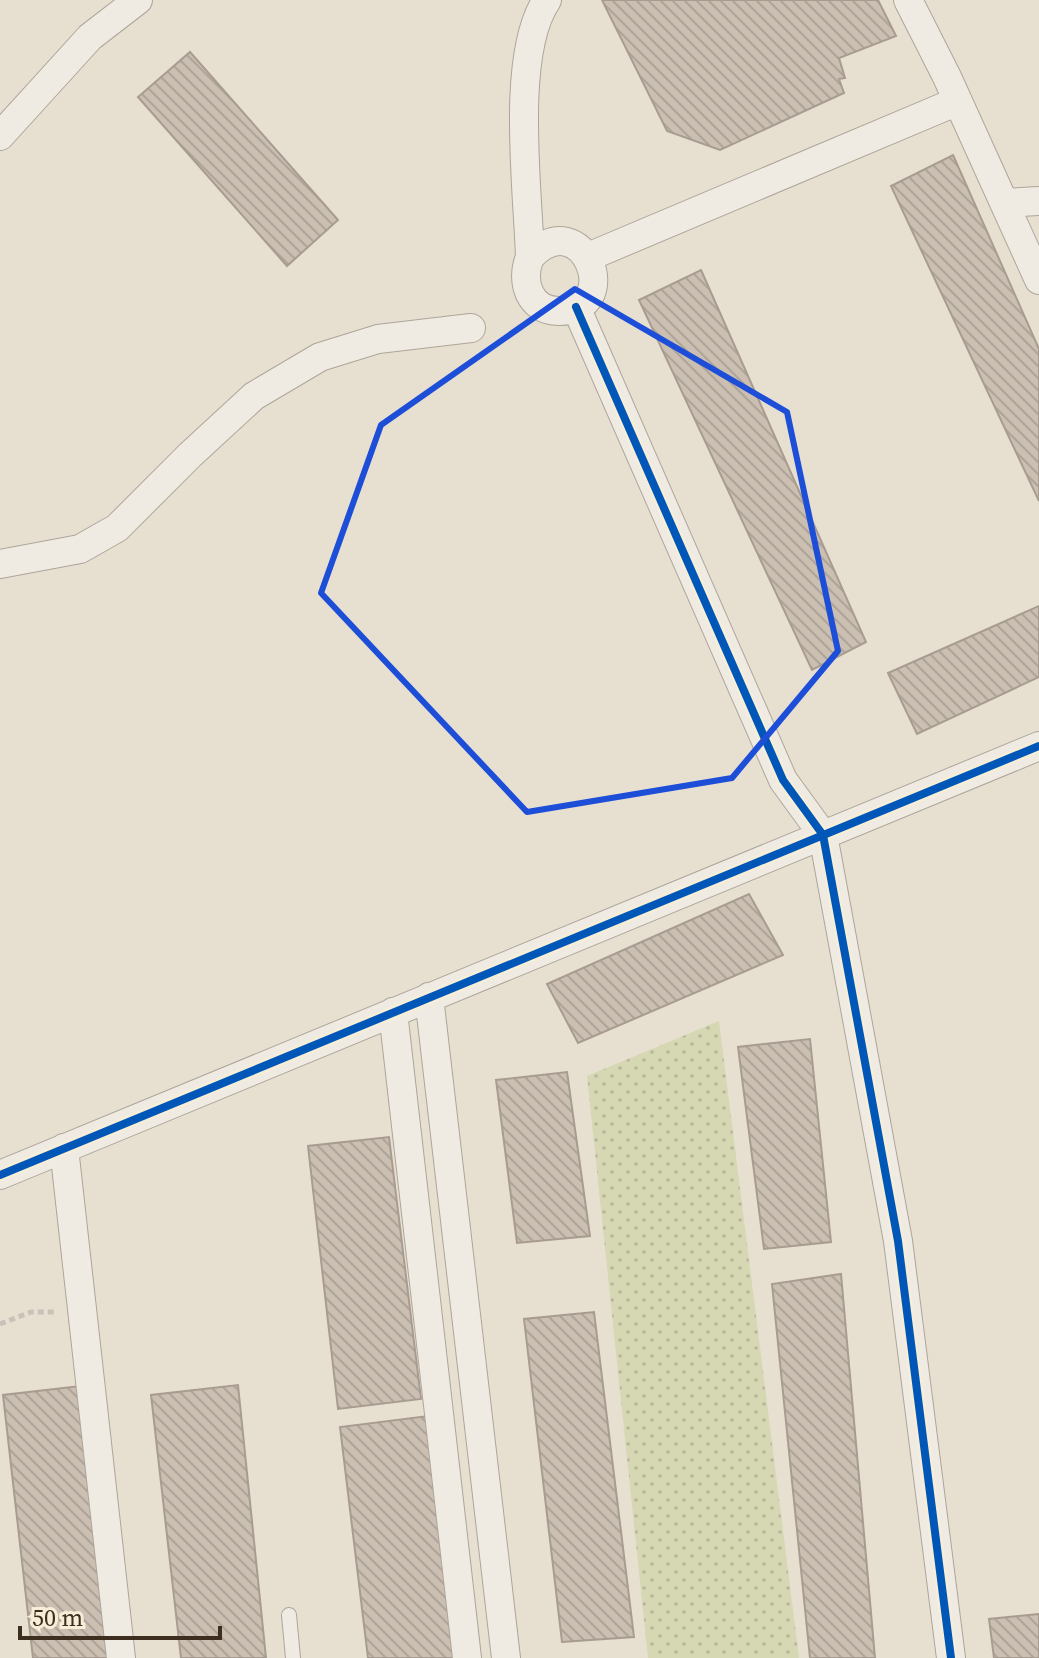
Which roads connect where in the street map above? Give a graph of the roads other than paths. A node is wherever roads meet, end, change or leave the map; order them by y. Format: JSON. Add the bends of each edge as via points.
{"nodes":[{"id":1,"x":138,"y":0,"type":"edge"},
{"id":2,"x":547,"y":0,"type":"edge"},
{"id":3,"x":908,"y":0,"type":"edge"},
{"id":4,"x":958,"y":101,"type":"junction"},
{"id":5,"x":0,"y":136,"type":"edge"},
{"id":6,"x":1039,"y":201,"type":"edge"},
{"id":7,"x":1004,"y":203,"type":"junction"},
{"id":8,"x":530,"y":257,"type":"junction"},
{"id":9,"x":588,"y":257,"type":"junction"},
{"id":10,"x":1039,"y":280,"type":"edge"},
{"id":11,"x":576,"y":307,"type":"junction"},
{"id":12,"x":471,"y":328,"type":"dead end"},
{"id":13,"x":0,"y":564,"type":"edge"},
{"id":14,"x":1039,"y":746,"type":"edge"},
{"id":15,"x":823,"y":835,"type":"junction"},
{"id":16,"x":429,"y":997,"type":"junction"},
{"id":17,"x":393,"y":1012,"type":"junction"},
{"id":18,"x":64,"y":1148,"type":"junction"},
{"id":19,"x":0,"y":1175,"type":"edge"},
{"id":20,"x":289,"y":1615,"type":"dead end"},
{"id":21,"x":121,"y":1658,"type":"edge"},
{"id":22,"x":293,"y":1658,"type":"edge"},
{"id":23,"x":467,"y":1658,"type":"edge"},
{"id":24,"x":506,"y":1658,"type":"edge"},
{"id":25,"x":951,"y":1658,"type":"edge"}],
"edges":[{"from":1,"to":5,"type":"street","via":[[90,37]]},
{"from":2,"to":8,"type":"street","via":[[528,50],[524,93]]},
{"from":3,"to":4,"type":"street"},
{"from":4,"to":7,"type":"street"},
{"from":4,"to":9,"type":"street"},
{"from":6,"to":7,"type":"street"},
{"from":7,"to":10,"type":"street"},
{"from":8,"to":9,"type":"street","via":[[559,242]]},
{"from":8,"to":11,"type":"street","via":[[525,278],[533,299],[552,311]]},
{"from":9,"to":11,"type":"street","via":[[595,279],[592,291]]},
{"from":11,"to":15,"type":"street","via":[[783,780]]},
{"from":12,"to":13,"type":"street","via":[[378,339],[320,357],[254,396],[117,528],[80,549]]},
{"from":14,"to":15,"type":"street"},
{"from":15,"to":16,"type":"street"},
{"from":15,"to":25,"type":"street","via":[[898,1241]]},
{"from":16,"to":17,"type":"street"},
{"from":16,"to":24,"type":"street"},
{"from":17,"to":18,"type":"street"},
{"from":17,"to":23,"type":"street"},
{"from":18,"to":19,"type":"street"},
{"from":18,"to":21,"type":"street"},
{"from":20,"to":22,"type":"lane"}]}
